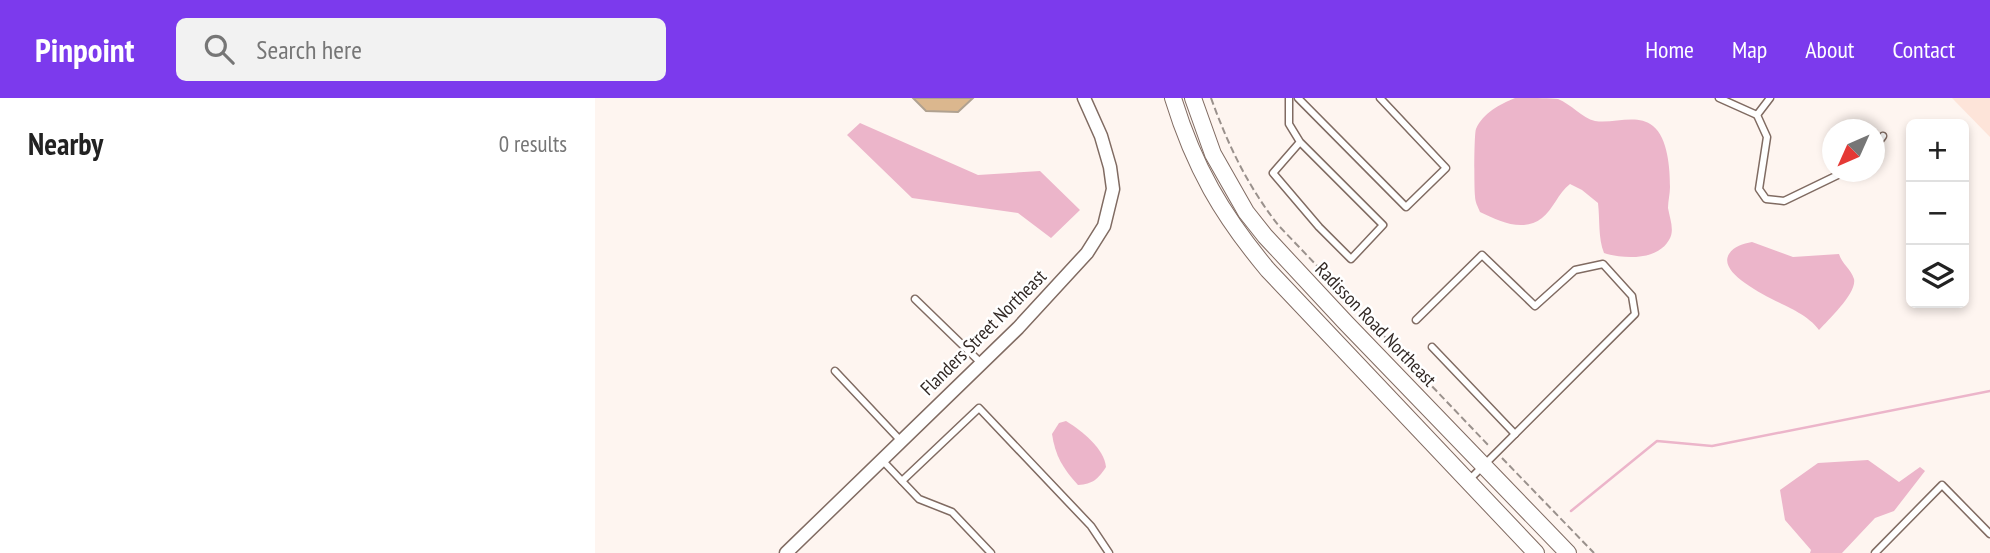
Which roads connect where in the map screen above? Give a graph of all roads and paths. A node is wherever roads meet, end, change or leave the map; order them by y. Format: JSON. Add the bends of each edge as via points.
{"nodes":[{"id":1,"x":1084,"y":98,"type":"edge"},
{"id":2,"x":1173,"y":98,"type":"edge"},
{"id":3,"x":1193,"y":98,"type":"edge"},
{"id":4,"x":1211,"y":98,"type":"edge"},
{"id":5,"x":1289,"y":98,"type":"edge"},
{"id":6,"x":1298,"y":98,"type":"edge"},
{"id":7,"x":1380,"y":98,"type":"edge"},
{"id":8,"x":1719,"y":98,"type":"edge"},
{"id":9,"x":1770,"y":98,"type":"edge"},
{"id":10,"x":1756,"y":115,"type":"junction"},
{"id":11,"x":1300,"y":142,"type":"junction"},
{"id":12,"x":1823,"y":182,"type":"edge"},
{"id":13,"x":915,"y":299,"type":"dead end"},
{"id":14,"x":1416,"y":320,"type":"dead end"},
{"id":15,"x":1432,"y":347,"type":"dead end"},
{"id":16,"x":981,"y":363,"type":"junction"},
{"id":17,"x":835,"y":371,"type":"dead end"},
{"id":18,"x":1515,"y":434,"type":"junction"},
{"id":19,"x":900,"y":440,"type":"junction"},
{"id":20,"x":1490,"y":447,"type":"dead end"},
{"id":21,"x":881,"y":459,"type":"junction"},
{"id":22,"x":1503,"y":460,"type":"dead end"},
{"id":23,"x":1484,"y":466,"type":"junction"},
{"id":24,"x":902,"y":481,"type":"junction"},
{"id":25,"x":1468,"y":481,"type":"junction"},
{"id":26,"x":1990,"y":534,"type":"edge"},
{"id":27,"x":786,"y":553,"type":"edge"},
{"id":28,"x":991,"y":553,"type":"edge"},
{"id":29,"x":1109,"y":553,"type":"edge"},
{"id":30,"x":1537,"y":553,"type":"edge"},
{"id":31,"x":1568,"y":553,"type":"edge"},
{"id":32,"x":1594,"y":553,"type":"edge"},
{"id":33,"x":1875,"y":553,"type":"edge"}],
"edges":[{"from":1,"to":16,"type":"street","name":"Flanders Street Northeast","via":[[1111,167],[1113,189],[1104,226],[1087,253]]},
{"from":2,"to":25,"type":"main road","via":[[1212,195],[1242,239]]},
{"from":3,"to":23,"type":"main road","name":"Radisson Road Northeast","via":[[1224,175],[1246,212]]},
{"from":4,"to":20,"type":"path","via":[[1238,164],[1264,208]]},
{"from":5,"to":11,"type":"lane","via":[[1289,124]]},
{"from":6,"to":7,"type":"lane","via":[[1406,207],[1445,168]]},
{"from":8,"to":10,"type":"lane"},
{"from":9,"to":10,"type":"lane"},
{"from":10,"to":12,"type":"lane","via":[[1767,137],[1759,189],[1766,199],[1784,201]]},
{"from":11,"to":11,"type":"lane","via":[[1273,173],[1351,259],[1383,225]]},
{"from":13,"to":16,"type":"lane"},
{"from":14,"to":18,"type":"lane","via":[[1482,254],[1535,306],[1575,270],[1603,264],[1632,296],[1635,314]]},
{"from":15,"to":18,"type":"lane"},
{"from":16,"to":19,"type":"street","name":"Flanders Street Northeast"},
{"from":17,"to":19,"type":"lane"},
{"from":18,"to":23,"type":"lane"},
{"from":19,"to":21,"type":"street","name":"Flanders Street Northeast"},
{"from":21,"to":24,"type":"lane"},
{"from":21,"to":27,"type":"street","name":"Flanders Street Northeast"},
{"from":22,"to":32,"type":"path"},
{"from":23,"to":25,"type":"lane"},
{"from":23,"to":31,"type":"main road","name":"Radisson Road Northeast"},
{"from":24,"to":28,"type":"lane","via":[[919,499],[952,512]]},
{"from":24,"to":29,"type":"lane","via":[[979,408],[1091,526]]},
{"from":25,"to":30,"type":"main road"},
{"from":26,"to":33,"type":"lane","via":[[1942,485]]}]}
